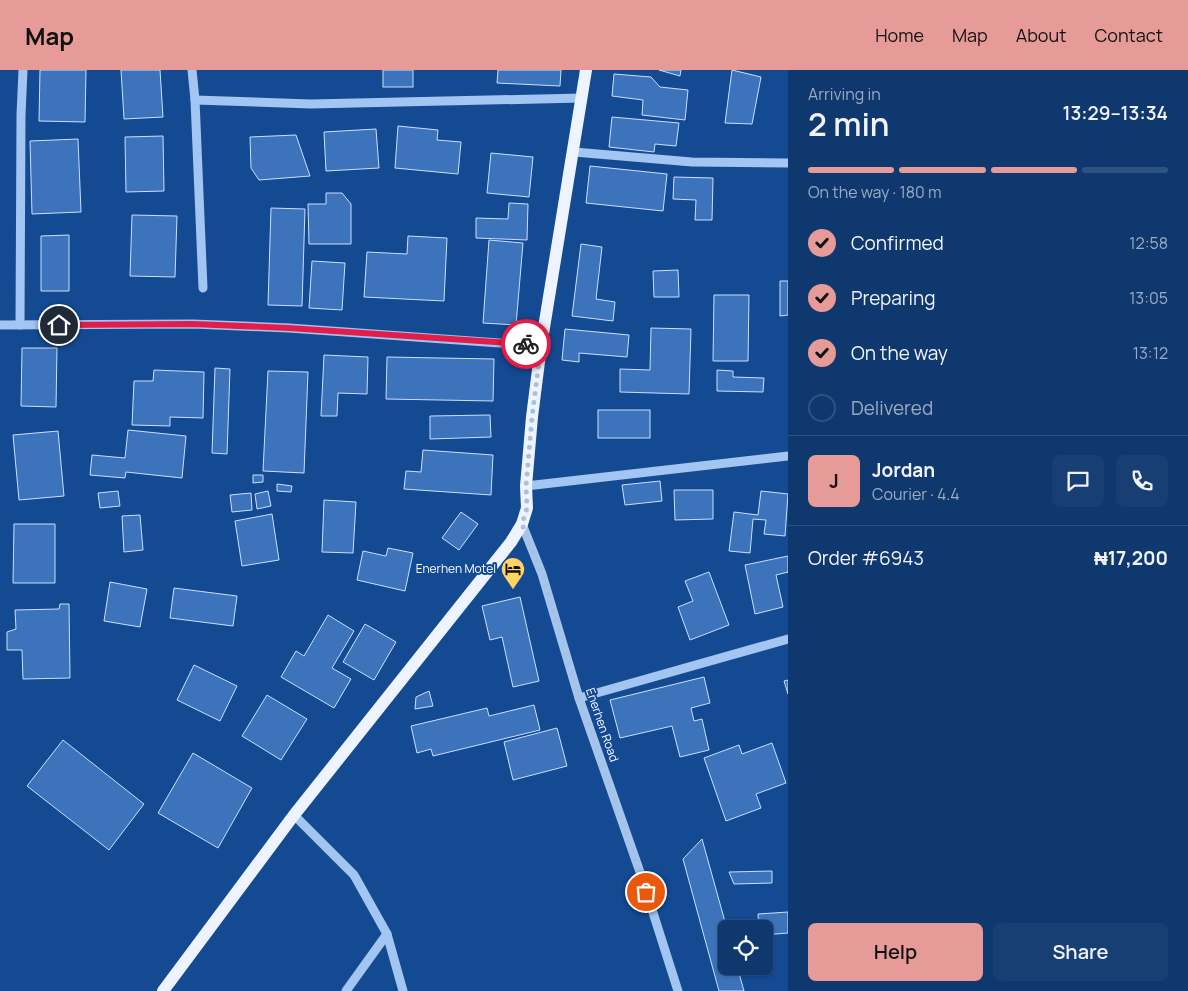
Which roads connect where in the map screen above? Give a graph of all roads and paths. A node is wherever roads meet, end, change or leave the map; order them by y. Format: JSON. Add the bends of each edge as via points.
{"nodes":[{"id":1,"x":23,"y":70,"type":"edge"},
{"id":2,"x":192,"y":70,"type":"edge"},
{"id":3,"x":586,"y":70,"type":"edge"},
{"id":4,"x":582,"y":98,"type":"junction"},
{"id":5,"x":195,"y":100,"type":"junction"},
{"id":6,"x":574,"y":152,"type":"junction"},
{"id":7,"x":788,"y":163,"type":"edge"},
{"id":8,"x":202,"y":288,"type":"dead end"},
{"id":9,"x":0,"y":325,"type":"edge"},
{"id":10,"x":20,"y":325,"type":"junction"},
{"id":11,"x":541,"y":346,"type":"junction"},
{"id":12,"x":788,"y":456,"type":"edge"},
{"id":13,"x":526,"y":486,"type":"junction"},
{"id":14,"x":522,"y":524,"type":"junction"},
{"id":15,"x":788,"y":639,"type":"edge"},
{"id":16,"x":579,"y":698,"type":"junction"},
{"id":17,"x":294,"y":815,"type":"junction"},
{"id":18,"x":387,"y":934,"type":"junction"},
{"id":19,"x":163,"y":991,"type":"edge"},
{"id":20,"x":346,"y":991,"type":"edge"},
{"id":21,"x":403,"y":991,"type":"edge"},
{"id":22,"x":678,"y":991,"type":"edge"}],
"edges":[{"from":1,"to":10,"type":"street"},
{"from":2,"to":5,"type":"street"},
{"from":3,"to":4,"type":"main road"},
{"from":4,"to":5,"type":"street","via":[[311,104]]},
{"from":4,"to":6,"type":"main road"},
{"from":5,"to":8,"type":"street"},
{"from":6,"to":7,"type":"street","via":[[692,162]]},
{"from":6,"to":11,"type":"main road"},
{"from":9,"to":10,"type":"street"},
{"from":10,"to":11,"type":"street","via":[[193,324]]},
{"from":11,"to":13,"type":"main road"},
{"from":12,"to":13,"type":"street"},
{"from":13,"to":14,"type":"main road","via":[[527,508]]},
{"from":14,"to":16,"type":"street","name":"Enerhen Road","via":[[542,574]]},
{"from":14,"to":17,"type":"main road"},
{"from":15,"to":16,"type":"street"},
{"from":16,"to":22,"type":"street","name":"Enerhen Road"},
{"from":17,"to":18,"type":"street","via":[[354,875]]},
{"from":17,"to":19,"type":"main road"},
{"from":18,"to":20,"type":"street"},
{"from":18,"to":21,"type":"street"}]}
